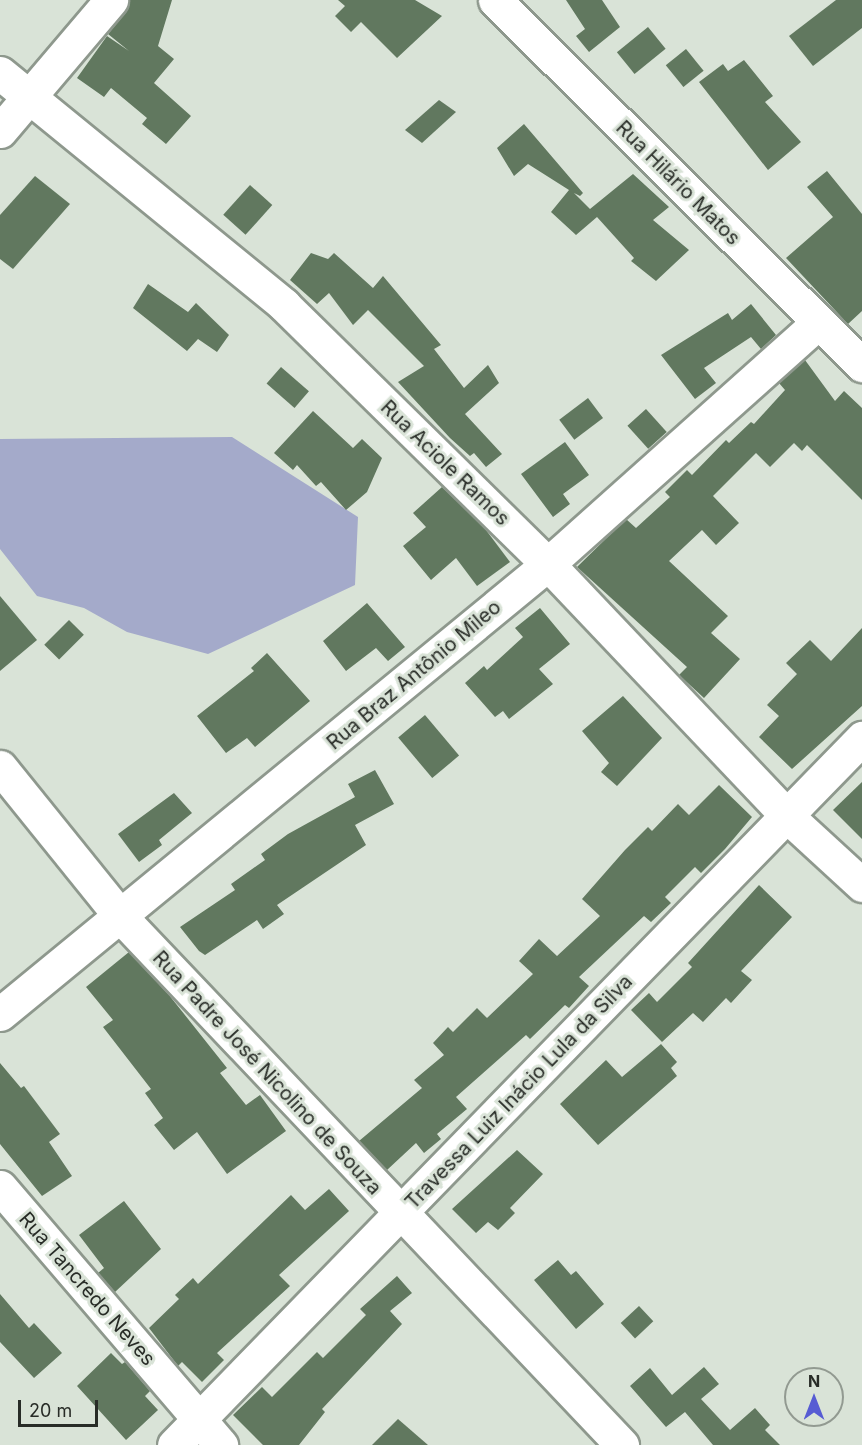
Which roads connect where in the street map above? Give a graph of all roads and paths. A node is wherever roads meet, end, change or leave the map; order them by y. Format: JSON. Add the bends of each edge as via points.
{"nodes":[{"id":1,"x":111,"y":0,"type":"edge"},
{"id":2,"x":495,"y":0,"type":"edge"},
{"id":3,"x":0,"y":73,"type":"edge"},
{"id":4,"x":30,"y":98,"type":"junction"},
{"id":5,"x":0,"y":131,"type":"edge"},
{"id":6,"x":818,"y":323,"type":"junction"},
{"id":7,"x":862,"y":365,"type":"edge"},
{"id":8,"x":548,"y":564,"type":"junction"},
{"id":9,"x":862,"y":738,"type":"edge"},
{"id":10,"x":0,"y":766,"type":"edge"},
{"id":11,"x":787,"y":816,"type":"junction"},
{"id":12,"x":862,"y":885,"type":"edge"},
{"id":13,"x":121,"y":917,"type":"junction"},
{"id":14,"x":0,"y":1014,"type":"edge"},
{"id":15,"x":0,"y":1187,"type":"edge"},
{"id":16,"x":400,"y":1215,"type":"junction"},
{"id":17,"x":199,"y":1420,"type":"junction"},
{"id":18,"x":174,"y":1445,"type":"edge"},
{"id":19,"x":221,"y":1445,"type":"edge"},
{"id":20,"x":622,"y":1445,"type":"edge"}],
"edges":[{"from":1,"to":4,"type":"street"},
{"from":2,"to":6,"type":"street","name":"Rua Hilário Matos"},
{"from":3,"to":4,"type":"street","name":"Rua Aciole Ramos"},
{"from":4,"to":5,"type":"street"},
{"from":4,"to":8,"type":"street","name":"Rua Aciole Ramos","via":[[284,305]]},
{"from":6,"to":7,"type":"street","name":"Rua Hilário Matos"},
{"from":6,"to":8,"type":"street","name":"Rua Braz Antônio Mileo"},
{"from":8,"to":11,"type":"street","name":"Rua Aciole Ramos"},
{"from":8,"to":13,"type":"street","name":"Rua Braz Antônio Mileo"},
{"from":9,"to":11,"type":"street","name":"Travessa Luiz Inácio Lula da Silva"},
{"from":10,"to":13,"type":"street","name":"Rua Padre José Nicolino de Souza"},
{"from":11,"to":12,"type":"street","name":"Rua Aciole Ramos"},
{"from":11,"to":16,"type":"street","name":"Travessa Luiz Inácio Lula da Silva"},
{"from":13,"to":14,"type":"street","name":"Rua Braz Antônio Mileo"},
{"from":13,"to":16,"type":"street","name":"Rua Padre José Nicolino de Souza"},
{"from":15,"to":17,"type":"street","name":"Rua Tancredo Neves"},
{"from":16,"to":17,"type":"street","name":"Travessa Luiz Inácio Lula da Silva"},
{"from":16,"to":20,"type":"street","name":"Rua Padre José Nicolino de Souza"},
{"from":17,"to":18,"type":"street","name":"Travessa Luiz Inácio Lula da Silva"},
{"from":17,"to":19,"type":"street","name":"Rua Tancredo Neves"}]}
